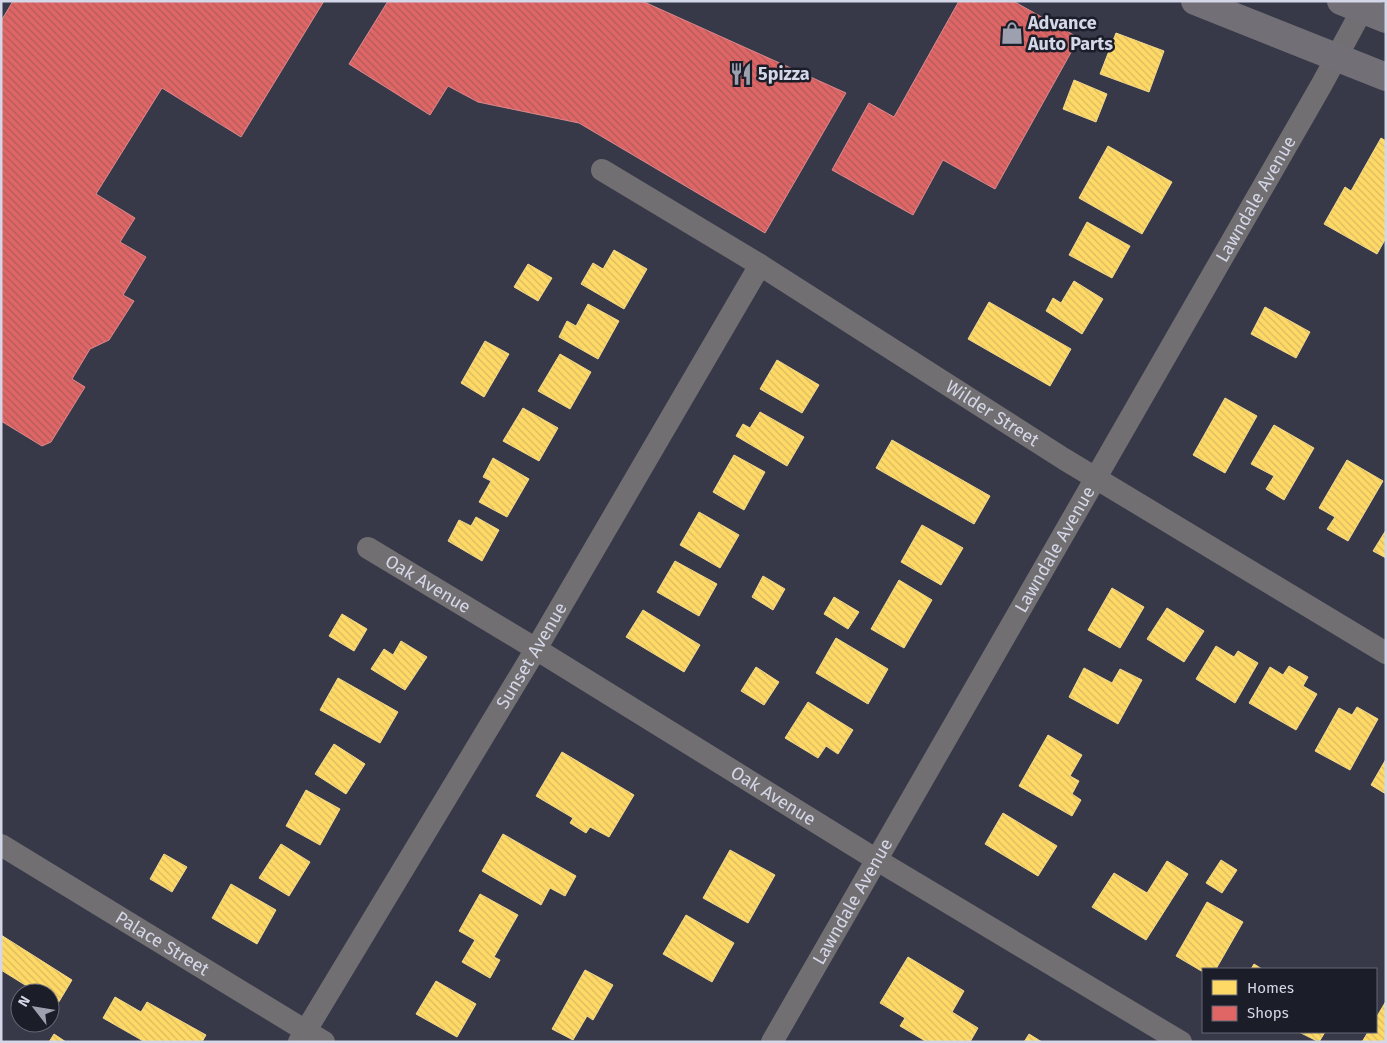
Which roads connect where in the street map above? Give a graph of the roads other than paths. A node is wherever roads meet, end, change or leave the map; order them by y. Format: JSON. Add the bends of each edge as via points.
{"nodes":[{"id":1,"x":1195,"y":1,"type":"edge"},
{"id":2,"x":1363,"y":10,"type":"edge"},
{"id":3,"x":1336,"y":57,"type":"junction"},
{"id":4,"x":1386,"y":78,"type":"edge"},
{"id":5,"x":602,"y":170,"type":"dead end"},
{"id":6,"x":760,"y":265,"type":"junction"},
{"id":7,"x":1094,"y":478,"type":"junction"},
{"id":8,"x":368,"y":548,"type":"dead end"},
{"id":9,"x":536,"y":649,"type":"junction"},
{"id":10,"x":1386,"y":653,"type":"edge"},
{"id":11,"x":1,"y":845,"type":"edge"},
{"id":12,"x":877,"y":860,"type":"junction"},
{"id":13,"x":302,"y":1036,"type":"edge"},
{"id":14,"x":324,"y":1042,"type":"edge"},
{"id":15,"x":772,"y":1042,"type":"edge"},
{"id":16,"x":1181,"y":1042,"type":"edge"}],
"edges":[{"from":1,"to":3,"type":"main road"},
{"from":2,"to":3,"type":"street","name":"Lawndale Avenue"},
{"from":3,"to":4,"type":"main road"},
{"from":3,"to":7,"type":"street","name":"Lawndale Avenue"},
{"from":5,"to":6,"type":"street","name":"Wilder Street"},
{"from":6,"to":7,"type":"street","name":"Wilder Street"},
{"from":6,"to":9,"type":"street","name":"Sunset Avenue"},
{"from":7,"to":10,"type":"street","name":"Wilder Street"},
{"from":7,"to":12,"type":"street","name":"Lawndale Avenue"},
{"from":8,"to":9,"type":"street","name":"Oak Avenue"},
{"from":9,"to":12,"type":"street","name":"Oak Avenue"},
{"from":9,"to":13,"type":"street","name":"Sunset Avenue"},
{"from":11,"to":13,"type":"street","name":"Palace Street"},
{"from":12,"to":15,"type":"street","name":"Lawndale Avenue"},
{"from":12,"to":16,"type":"street","name":"Oak Avenue"},
{"from":13,"to":14,"type":"street","name":"Palace Street"}]}
